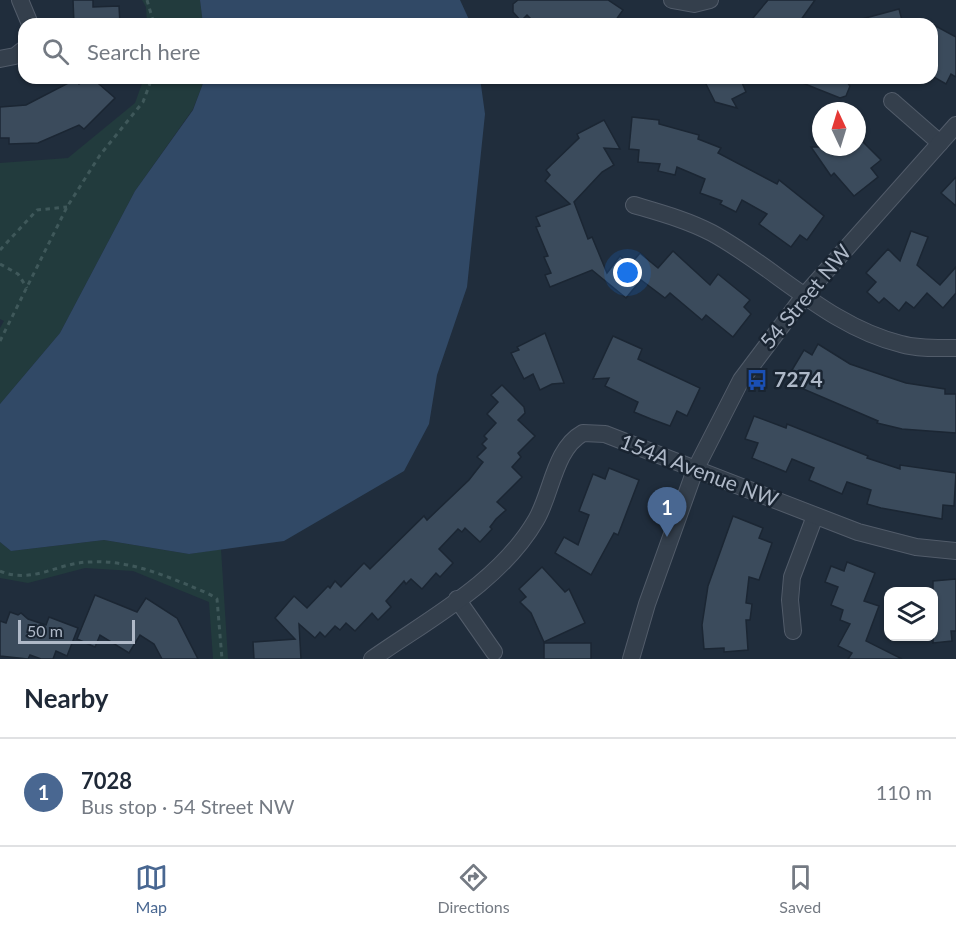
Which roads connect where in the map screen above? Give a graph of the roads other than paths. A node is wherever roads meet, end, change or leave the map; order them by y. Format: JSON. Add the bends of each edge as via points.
{"nodes":[{"id":1,"x":20,"y":0,"type":"edge"},
{"id":2,"x":672,"y":0,"type":"edge"},
{"id":3,"x":711,"y":0,"type":"edge"},
{"id":4,"x":28,"y":18,"type":"edge"},
{"id":5,"x":18,"y":54,"type":"edge"},
{"id":6,"x":0,"y":59,"type":"edge"},
{"id":7,"x":892,"y":101,"type":"dead end"},
{"id":8,"x":956,"y":126,"type":"edge"},
{"id":9,"x":940,"y":143,"type":"junction"},
{"id":10,"x":634,"y":205,"type":"dead end"},
{"id":11,"x":804,"y":296,"type":"junction"},
{"id":12,"x":956,"y":348,"type":"edge"},
{"id":13,"x":695,"y":470,"type":"junction"},
{"id":14,"x":815,"y":516,"type":"junction"},
{"id":15,"x":956,"y":551,"type":"edge"},
{"id":16,"x":458,"y":599,"type":"junction"},
{"id":17,"x":793,"y":631,"type":"dead end"},
{"id":18,"x":639,"y":639,"type":"junction"},
{"id":19,"x":494,"y":652,"type":"dead end"},
{"id":20,"x":372,"y":659,"type":"edge"},
{"id":21,"x":631,"y":659,"type":"edge"},
{"id":22,"x":641,"y":659,"type":"edge"}],
"edges":[{"from":1,"to":4,"type":"street"},
{"from":2,"to":3,"type":"street","via":[[694,4]]},
{"from":5,"to":6,"type":"street"},
{"from":7,"to":9,"type":"street"},
{"from":8,"to":9,"type":"street","name":"54 Street NW"},
{"from":9,"to":11,"type":"street","name":"54 Street NW"},
{"from":10,"to":11,"type":"street","via":[[712,233]]},
{"from":11,"to":12,"type":"street","via":[[886,340],[917,347]]},
{"from":11,"to":13,"type":"street","name":"54 Street NW","via":[[741,380]]},
{"from":13,"to":14,"type":"street","name":"154A Avenue NW"},
{"from":13,"to":16,"type":"street","name":"154A Avenue NW","via":[[605,434],[583,433],[569,443],[543,507],[518,546],[499,567]]},
{"from":13,"to":18,"type":"street","name":"54 Street NW","via":[[647,604]]},
{"from":14,"to":15,"type":"street","name":"154A Avenue NW","via":[[890,541]]},
{"from":14,"to":17,"type":"street","via":[[792,577]]},
{"from":16,"to":19,"type":"street"},
{"from":16,"to":20,"type":"street"},
{"from":18,"to":21,"type":"street","name":"54 Street NW"},
{"from":18,"to":22,"type":"street","name":"54 Street NW"}]}
